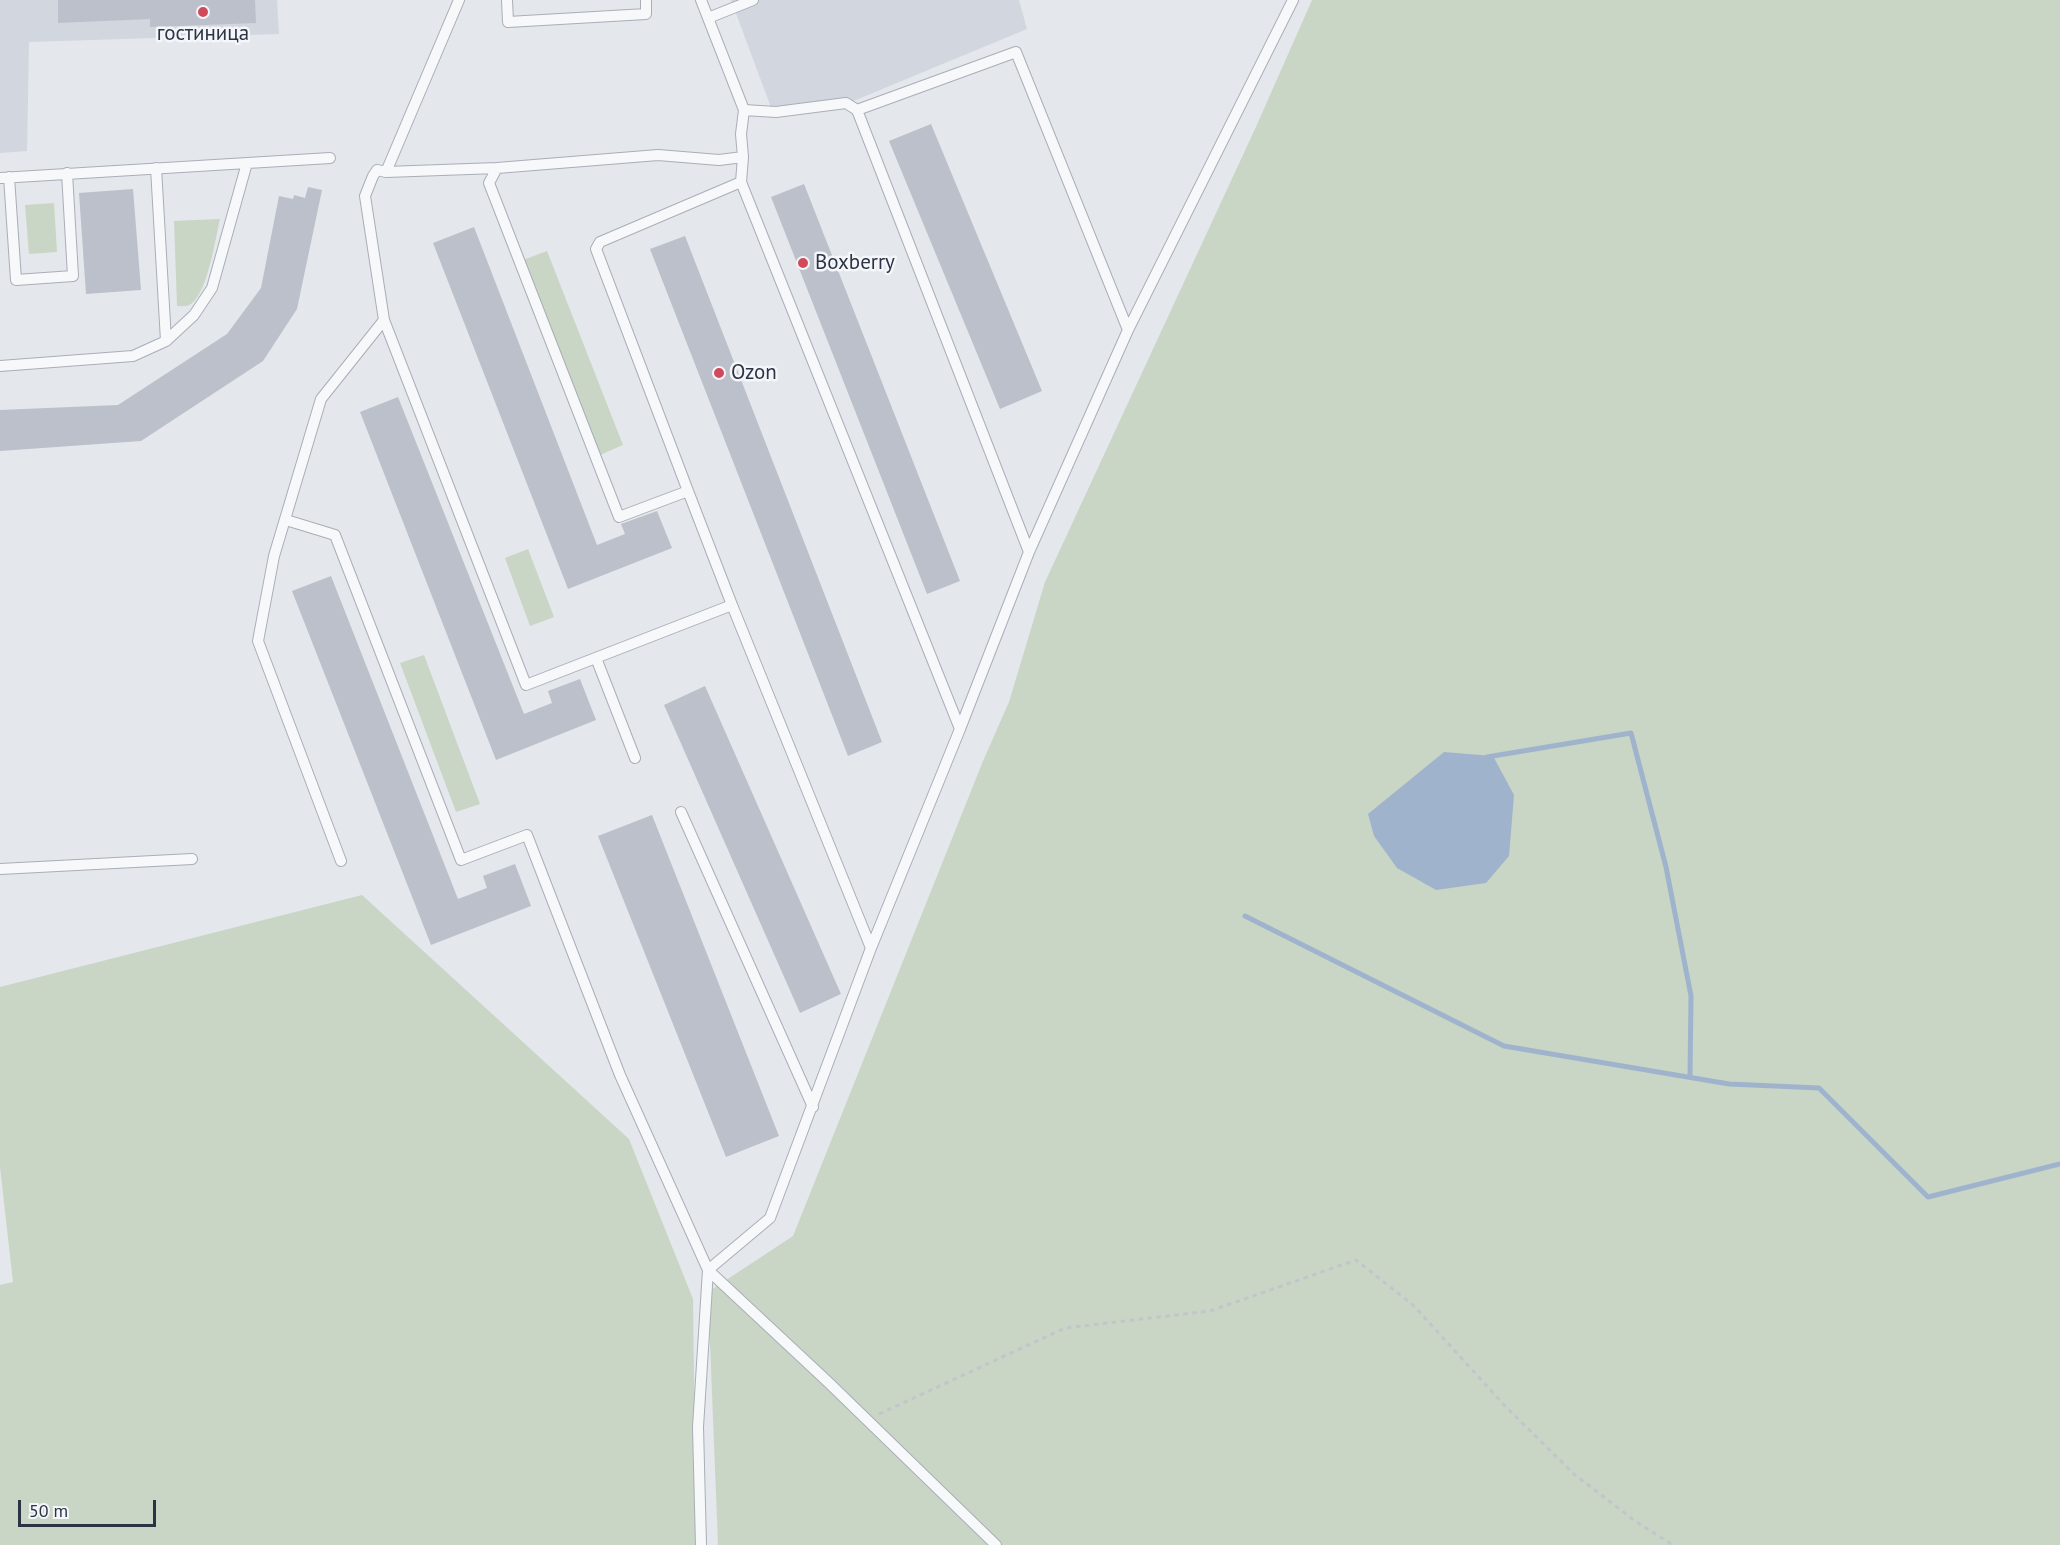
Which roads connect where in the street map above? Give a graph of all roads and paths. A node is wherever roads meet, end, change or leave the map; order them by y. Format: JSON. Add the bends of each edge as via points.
{"nodes":[{"id":1,"x":459,"y":0,"type":"edge"},
{"id":2,"x":507,"y":0,"type":"edge"},
{"id":3,"x":646,"y":0,"type":"edge"},
{"id":4,"x":701,"y":0,"type":"edge"},
{"id":5,"x":753,"y":0,"type":"edge"},
{"id":6,"x":1293,"y":0,"type":"edge"},
{"id":7,"x":708,"y":18,"type":"junction"},
{"id":8,"x":744,"y":110,"type":"junction"},
{"id":9,"x":857,"y":110,"type":"junction"},
{"id":10,"x":743,"y":157,"type":"junction"},
{"id":11,"x":330,"y":158,"type":"dead end"},
{"id":12,"x":247,"y":163,"type":"junction"},
{"id":13,"x":156,"y":168,"type":"junction"},
{"id":14,"x":496,"y":168,"type":"junction"},
{"id":15,"x":386,"y":172,"type":"junction"},
{"id":16,"x":67,"y":173,"type":"junction"},
{"id":17,"x":5,"y":177,"type":"edge"},
{"id":18,"x":741,"y":182,"type":"junction"},
{"id":19,"x":384,"y":320,"type":"junction"},
{"id":20,"x":1128,"y":330,"type":"junction"},
{"id":21,"x":166,"y":341,"type":"junction"},
{"id":22,"x":0,"y":366,"type":"edge"},
{"id":23,"x":688,"y":491,"type":"junction"},
{"id":24,"x":286,"y":520,"type":"junction"},
{"id":25,"x":1029,"y":552,"type":"junction"},
{"id":26,"x":732,"y":604,"type":"junction"},
{"id":27,"x":596,"y":658,"type":"junction"},
{"id":28,"x":960,"y":729,"type":"junction"},
{"id":29,"x":635,"y":758,"type":"dead end"},
{"id":30,"x":681,"y":812,"type":"dead end"},
{"id":31,"x":192,"y":859,"type":"dead end"},
{"id":32,"x":341,"y":861,"type":"dead end"},
{"id":33,"x":0,"y":869,"type":"edge"},
{"id":34,"x":871,"y":948,"type":"junction"},
{"id":35,"x":813,"y":1107,"type":"junction"},
{"id":36,"x":708,"y":1270,"type":"junction"},
{"id":37,"x":867,"y":1420,"type":"junction"},
{"id":38,"x":700,"y":1545,"type":"edge"},
{"id":39,"x":996,"y":1545,"type":"edge"},
{"id":40,"x":1673,"y":1545,"type":"edge"}],
"edges":[{"from":1,"to":15,"type":"lane"},
{"from":2,"to":3,"type":"lane","via":[[508,22],[646,14]]},
{"from":4,"to":7,"type":"lane"},
{"from":5,"to":7,"type":"lane"},
{"from":6,"to":20,"type":"lane"},
{"from":7,"to":8,"type":"lane"},
{"from":8,"to":9,"type":"lane","via":[[776,112],[846,103]]},
{"from":8,"to":10,"type":"lane"},
{"from":9,"to":20,"type":"lane","via":[[1016,52]]},
{"from":9,"to":25,"type":"lane"},
{"from":10,"to":14,"type":"lane","via":[[658,155]]},
{"from":10,"to":18,"type":"lane"},
{"from":11,"to":12,"type":"lane"},
{"from":12,"to":13,"type":"lane"},
{"from":12,"to":21,"type":"lane","via":[[212,288],[194,315]]},
{"from":13,"to":16,"type":"lane"},
{"from":13,"to":21,"type":"lane"},
{"from":14,"to":15,"type":"lane"},
{"from":14,"to":23,"type":"lane","via":[[489,183],[620,518]]},
{"from":15,"to":19,"type":"lane","via":[[378,170],[365,196]]},
{"from":16,"to":17,"type":"lane"},
{"from":16,"to":17,"type":"lane","via":[[73,276],[16,280]]},
{"from":18,"to":23,"type":"lane","via":[[600,242],[596,249]]},
{"from":18,"to":28,"type":"lane"},
{"from":19,"to":24,"type":"lane","via":[[321,399]]},
{"from":19,"to":27,"type":"lane","via":[[526,685]]},
{"from":20,"to":25,"type":"lane"},
{"from":21,"to":22,"type":"lane","via":[[133,356]]},
{"from":23,"to":26,"type":"lane"},
{"from":24,"to":32,"type":"lane","via":[[274,556],[258,641]]},
{"from":24,"to":36,"type":"lane","via":[[335,535],[461,860],[527,835],[620,1075]]},
{"from":25,"to":28,"type":"lane"},
{"from":26,"to":27,"type":"lane"},
{"from":26,"to":34,"type":"lane"},
{"from":27,"to":29,"type":"lane"},
{"from":28,"to":34,"type":"lane"},
{"from":30,"to":35,"type":"lane"},
{"from":31,"to":33,"type":"lane"},
{"from":34,"to":35,"type":"lane"},
{"from":35,"to":36,"type":"lane","via":[[770,1218]]},
{"from":36,"to":37,"type":"lane"},
{"from":36,"to":38,"type":"lane","via":[[698,1427]]},
{"from":37,"to":39,"type":"lane"},
{"from":37,"to":40,"type":"path","via":[[1065,1328],[1210,1311],[1356,1260],[1413,1305],[1506,1407],[1574,1474]]}]}
